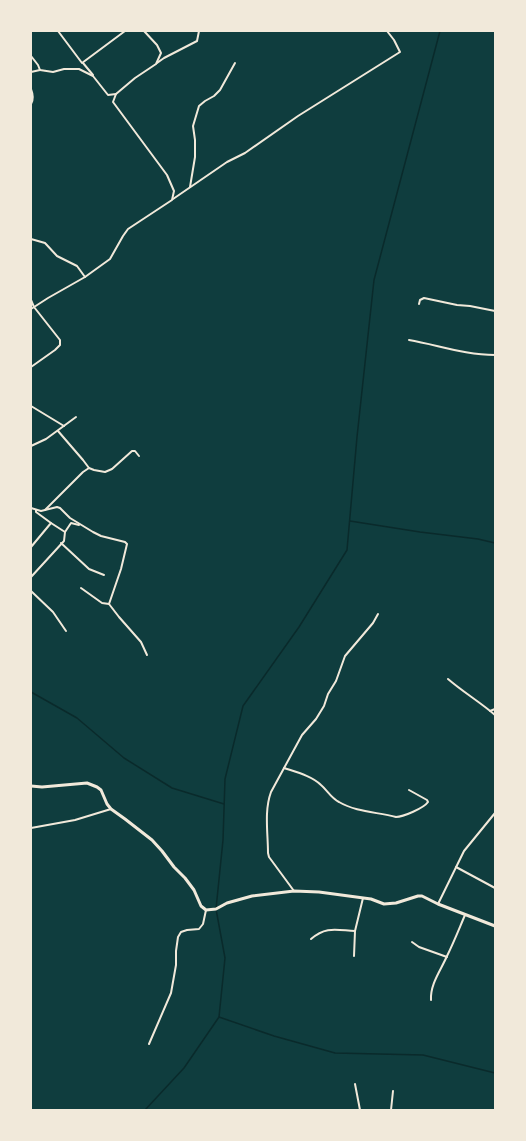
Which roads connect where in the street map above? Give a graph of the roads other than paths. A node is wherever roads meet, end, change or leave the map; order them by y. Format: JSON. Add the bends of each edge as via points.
{"nodes":[{"id":1,"x":58,"y":31,"type":"edge"},
{"id":2,"x":125,"y":31,"type":"edge"},
{"id":3,"x":144,"y":31,"type":"edge"},
{"id":4,"x":200,"y":31,"type":"edge"},
{"id":5,"x":387,"y":31,"type":"edge"},
{"id":6,"x":31,"y":56,"type":"edge"},
{"id":7,"x":82,"y":63,"type":"junction"},
{"id":8,"x":235,"y":63,"type":"dead end"},
{"id":9,"x":156,"y":64,"type":"junction"},
{"id":10,"x":40,"y":70,"type":"junction"},
{"id":11,"x":31,"y":72,"type":"edge"},
{"id":12,"x":93,"y":76,"type":"junction"},
{"id":13,"x":31,"y":89,"type":"edge"},
{"id":14,"x":116,"y":94,"type":"junction"},
{"id":15,"x":31,"y":104,"type":"edge"},
{"id":16,"x":190,"y":187,"type":"junction"},
{"id":17,"x":172,"y":200,"type":"junction"},
{"id":18,"x":31,"y":239,"type":"edge"},
{"id":19,"x":85,"y":277,"type":"junction"},
{"id":20,"x":31,"y":300,"type":"edge"},
{"id":21,"x":419,"y":304,"type":"dead end"},
{"id":22,"x":34,"y":307,"type":"junction"},
{"id":23,"x":31,"y":309,"type":"edge"},
{"id":24,"x":495,"y":312,"type":"edge"},
{"id":25,"x":409,"y":340,"type":"dead end"},
{"id":26,"x":495,"y":355,"type":"edge"},
{"id":27,"x":31,"y":366,"type":"edge"},
{"id":28,"x":31,"y":406,"type":"edge"},
{"id":29,"x":76,"y":417,"type":"dead end"},
{"id":30,"x":64,"y":426,"type":"junction"},
{"id":31,"x":58,"y":431,"type":"junction"},
{"id":32,"x":31,"y":446,"type":"edge"},
{"id":33,"x":139,"y":456,"type":"dead end"},
{"id":34,"x":89,"y":468,"type":"junction"},
{"id":35,"x":31,"y":508,"type":"edge"},
{"id":36,"x":36,"y":510,"type":"junction"},
{"id":37,"x":44,"y":511,"type":"junction"},
{"id":38,"x":51,"y":523,"type":"junction"},
{"id":39,"x":81,"y":525,"type":"junction"},
{"id":40,"x":65,"y":532,"type":"junction"},
{"id":41,"x":61,"y":543,"type":"junction"},
{"id":42,"x":31,"y":547,"type":"edge"},
{"id":43,"x":104,"y":575,"type":"dead end"},
{"id":44,"x":31,"y":577,"type":"edge"},
{"id":45,"x":81,"y":588,"type":"dead end"},
{"id":46,"x":31,"y":591,"type":"edge"},
{"id":47,"x":109,"y":604,"type":"junction"},
{"id":48,"x":378,"y":614,"type":"dead end"},
{"id":49,"x":66,"y":631,"type":"dead end"},
{"id":50,"x":147,"y":655,"type":"dead end"},
{"id":51,"x":448,"y":679,"type":"dead end"},
{"id":52,"x":495,"y":709,"type":"edge"},
{"id":53,"x":490,"y":710,"type":"junction"},
{"id":54,"x":495,"y":715,"type":"edge"},
{"id":55,"x":284,"y":768,"type":"junction"},
{"id":56,"x":31,"y":786,"type":"edge"},
{"id":57,"x":409,"y":790,"type":"dead end"},
{"id":58,"x":111,"y":809,"type":"junction"},
{"id":59,"x":495,"y":813,"type":"edge"},
{"id":60,"x":31,"y":828,"type":"edge"},
{"id":61,"x":456,"y":867,"type":"junction"},
{"id":62,"x":495,"y":888,"type":"edge"},
{"id":63,"x":294,"y":891,"type":"junction"},
{"id":64,"x":363,"y":898,"type":"junction"},
{"id":65,"x":438,"y":904,"type":"junction"},
{"id":66,"x":206,"y":910,"type":"junction"},
{"id":67,"x":465,"y":915,"type":"junction"},
{"id":68,"x":495,"y":926,"type":"edge"},
{"id":69,"x":355,"y":931,"type":"junction"},
{"id":70,"x":311,"y":939,"type":"dead end"},
{"id":71,"x":412,"y":942,"type":"dead end"},
{"id":72,"x":354,"y":956,"type":"dead end"},
{"id":73,"x":447,"y":957,"type":"junction"},
{"id":74,"x":431,"y":1000,"type":"dead end"},
{"id":75,"x":149,"y":1044,"type":"dead end"},
{"id":76,"x":355,"y":1084,"type":"dead end"},
{"id":77,"x":393,"y":1091,"type":"dead end"},
{"id":78,"x":360,"y":1110,"type":"edge"},
{"id":79,"x":391,"y":1110,"type":"edge"}],
"edges":[{"from":1,"to":7,"type":"street"},
{"from":2,"to":7,"type":"street"},
{"from":3,"to":9,"type":"street","via":[[161,53]]},
{"from":4,"to":9,"type":"street","via":[[197,40]]},
{"from":5,"to":16,"type":"street","via":[[400,52]]},
{"from":6,"to":10,"type":"street"},
{"from":7,"to":12,"type":"street"},
{"from":8,"to":16,"type":"street","via":[[220,90],[199,106],[193,126],[195,140]]},
{"from":9,"to":14,"type":"street"},
{"from":10,"to":11,"type":"street"},
{"from":10,"to":12,"type":"street","via":[[54,72],[79,69]]},
{"from":12,"to":14,"type":"street","via":[[108,95]]},
{"from":13,"to":15,"type":"street"},
{"from":14,"to":17,"type":"street","via":[[113,102],[167,175],[174,191]]},
{"from":16,"to":17,"type":"street"},
{"from":17,"to":19,"type":"street","via":[[128,229],[110,259]]},
{"from":18,"to":19,"type":"street","via":[[45,243],[57,256],[77,266]]},
{"from":19,"to":22,"type":"street"},
{"from":20,"to":22,"type":"street"},
{"from":21,"to":24,"type":"street","via":[[424,298]]},
{"from":22,"to":23,"type":"street"},
{"from":22,"to":27,"type":"street","via":[[60,340],[60,345]]},
{"from":25,"to":26,"type":"street","via":[[453,351]]},
{"from":28,"to":30,"type":"street"},
{"from":29,"to":30,"type":"street"},
{"from":30,"to":31,"type":"street"},
{"from":31,"to":32,"type":"street"},
{"from":31,"to":34,"type":"street"},
{"from":33,"to":34,"type":"street","via":[[132,451],[112,470],[105,472]]},
{"from":34,"to":37,"type":"street"},
{"from":35,"to":36,"type":"street"},
{"from":36,"to":37,"type":"street"},
{"from":36,"to":38,"type":"street"},
{"from":37,"to":39,"type":"street","via":[[57,507]]},
{"from":38,"to":40,"type":"street"},
{"from":38,"to":42,"type":"street"},
{"from":39,"to":40,"type":"street","via":[[71,523]]},
{"from":39,"to":47,"type":"street","via":[[101,536],[127,544]]},
{"from":40,"to":41,"type":"street","via":[[64,541]]},
{"from":41,"to":43,"type":"street","via":[[89,569]]},
{"from":41,"to":44,"type":"street"},
{"from":45,"to":47,"type":"street","via":[[102,603]]},
{"from":46,"to":49,"type":"street","via":[[53,612]]},
{"from":47,"to":50,"type":"street","via":[[141,642]]},
{"from":48,"to":55,"type":"street","via":[[345,656],[324,706],[302,735]]},
{"from":51,"to":53,"type":"street"},
{"from":52,"to":53,"type":"street"},
{"from":53,"to":54,"type":"street"},
{"from":55,"to":57,"type":"street","via":[[318,783],[340,803],[396,817],[416,811],[428,802]]},
{"from":55,"to":63,"type":"street","via":[[269,798],[268,853],[271,861]]},
{"from":56,"to":58,"type":"street","via":[[87,783],[101,790]]},
{"from":58,"to":60,"type":"street","via":[[75,820]]},
{"from":58,"to":66,"type":"street","via":[[162,851],[186,878],[201,906]]},
{"from":59,"to":61,"type":"street","via":[[464,851]]},
{"from":61,"to":62,"type":"street"},
{"from":61,"to":65,"type":"street"},
{"from":63,"to":64,"type":"street"},
{"from":63,"to":66,"type":"street","via":[[252,896]]},
{"from":64,"to":65,"type":"street","via":[[384,904],[418,896]]},
{"from":64,"to":69,"type":"street"},
{"from":65,"to":67,"type":"street"},
{"from":66,"to":75,"type":"street","via":[[203,924],[199,929],[181,932],[178,937],[171,993]]},
{"from":67,"to":68,"type":"street"},
{"from":67,"to":73,"type":"street"},
{"from":69,"to":70,"type":"street","via":[[327,929]]},
{"from":69,"to":72,"type":"street"},
{"from":71,"to":73,"type":"street"},
{"from":73,"to":74,"type":"street","via":[[435,981]]},
{"from":76,"to":78,"type":"street"},
{"from":77,"to":79,"type":"street"}]}
